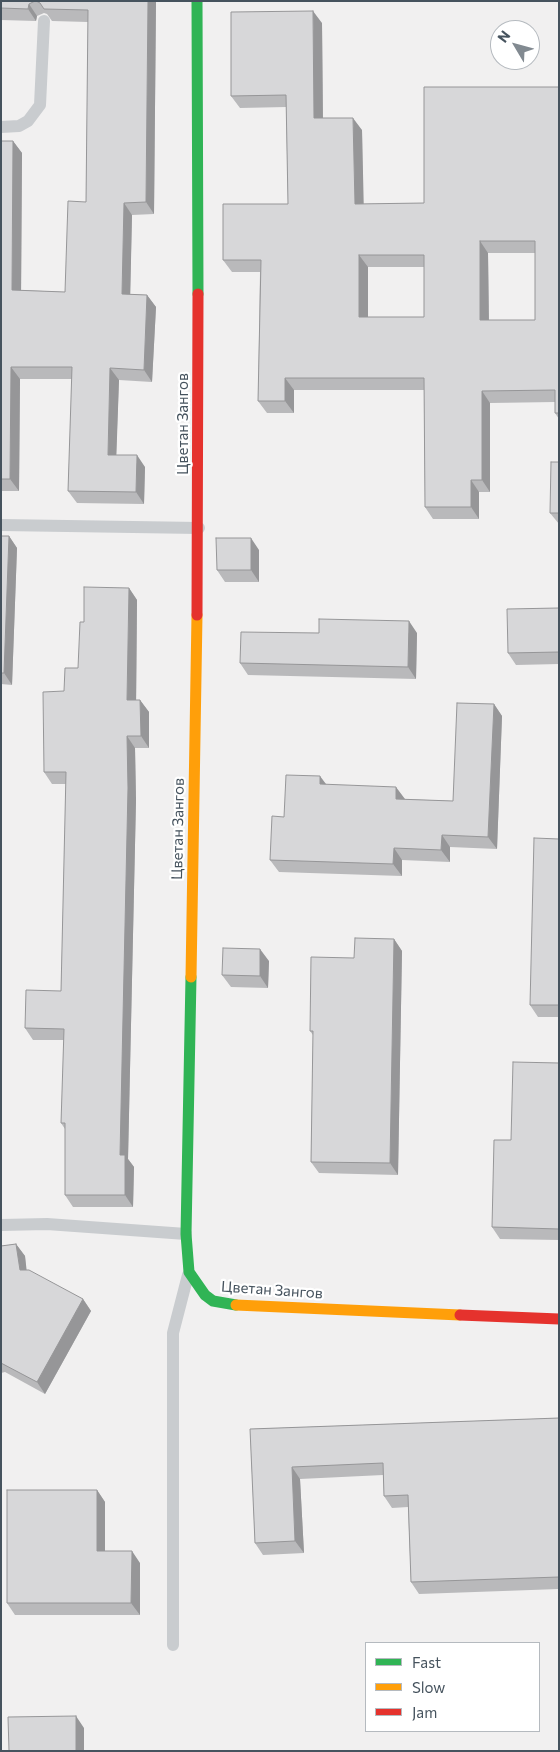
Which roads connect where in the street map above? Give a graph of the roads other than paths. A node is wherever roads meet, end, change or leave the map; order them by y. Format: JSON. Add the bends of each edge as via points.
{"nodes":[{"id":1,"x":197,"y":1,"type":"edge"},
{"id":2,"x":44,"y":21,"type":"edge"},
{"id":3,"x":1,"y":127,"type":"edge"},
{"id":4,"x":1,"y":525,"type":"edge"},
{"id":5,"x":199,"y":528,"type":"junction"},
{"id":6,"x":1,"y":1225,"type":"edge"},
{"id":7,"x":186,"y":1234,"type":"junction"},
{"id":8,"x":189,"y":1272,"type":"junction"},
{"id":9,"x":559,"y":1319,"type":"edge"},
{"id":10,"x":172,"y":1645,"type":"dead end"}],
"edges":[{"from":1,"to":5,"type":"street","name":"Цветан Зангов"},
{"from":2,"to":3,"type":"lane","via":[[40,105],[28,121],[19,126]]},
{"from":4,"to":5,"type":"lane"},
{"from":5,"to":7,"type":"street","name":"Цветан Зангов"},
{"from":6,"to":7,"type":"lane","via":[[47,1224]]},
{"from":7,"to":8,"type":"street","name":"Цветан Зангов"},
{"from":8,"to":9,"type":"street","name":"Цветан Зангов","via":[[205,1295],[224,1304]]},
{"from":8,"to":10,"type":"lane","via":[[173,1333]]}]}
